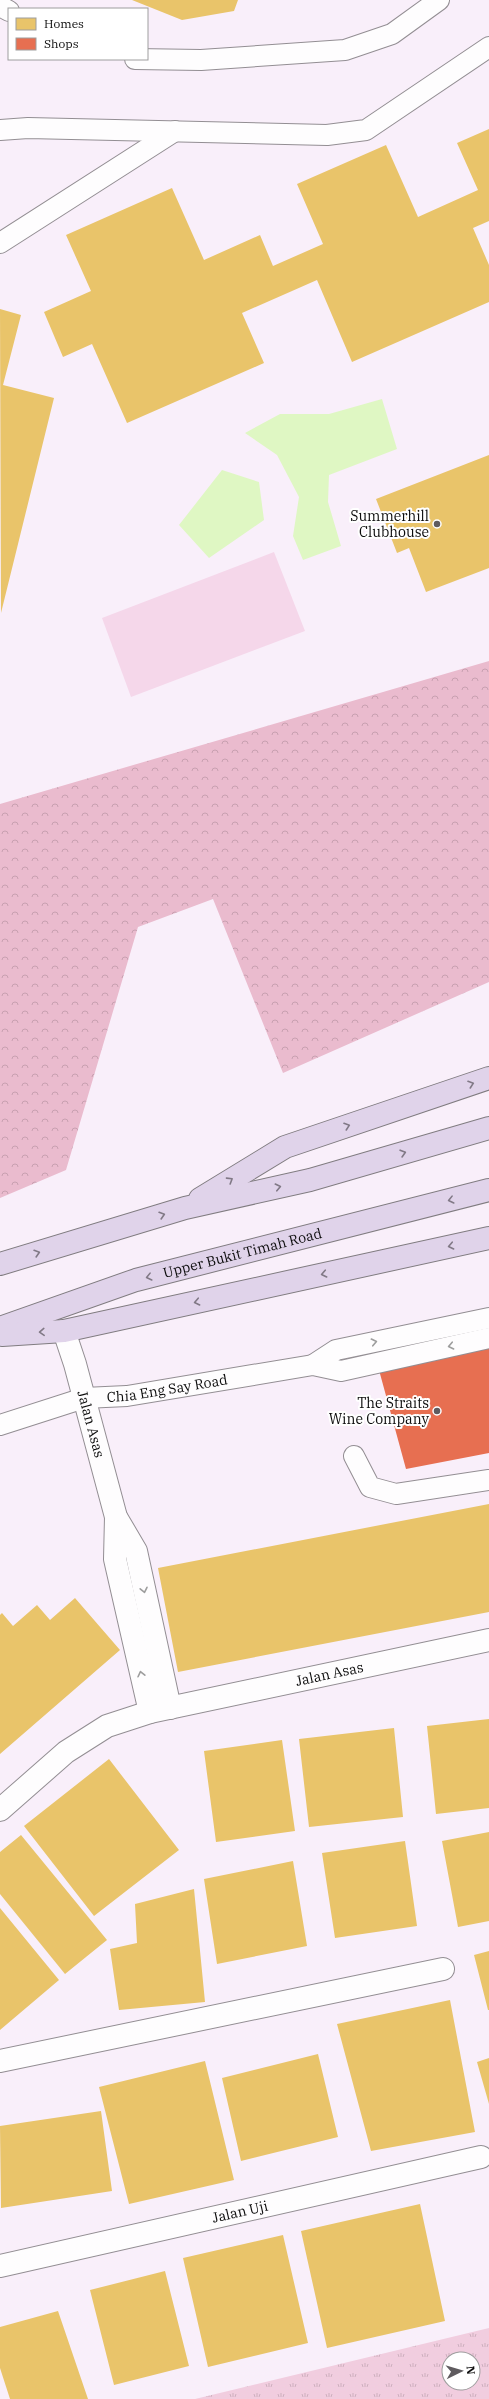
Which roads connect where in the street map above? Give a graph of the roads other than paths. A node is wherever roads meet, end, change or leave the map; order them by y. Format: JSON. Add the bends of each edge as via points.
{"nodes":[{"id":1,"x":439,"y":0,"type":"edge"},
{"id":2,"x":489,"y":48,"type":"edge"},
{"id":3,"x":148,"y":59,"type":"edge"},
{"id":4,"x":0,"y":130,"type":"edge"},
{"id":5,"x":175,"y":131,"type":"junction"},
{"id":6,"x":0,"y":243,"type":"edge"},
{"id":7,"x":489,"y":1078,"type":"edge"},
{"id":8,"x":489,"y":1128,"type":"edge"},
{"id":9,"x":489,"y":1190,"type":"edge"},
{"id":10,"x":185,"y":1208,"type":"junction"},
{"id":11,"x":489,"y":1238,"type":"edge"},
{"id":12,"x":0,"y":1264,"type":"edge"},
{"id":13,"x":489,"y":1318,"type":"edge"},
{"id":14,"x":0,"y":1328,"type":"edge"},
{"id":15,"x":64,"y":1331,"type":"junction"},
{"id":16,"x":0,"y":1335,"type":"edge"},
{"id":17,"x":489,"y":1338,"type":"edge"},
{"id":18,"x":313,"y":1365,"type":"junction"},
{"id":19,"x":84,"y":1398,"type":"junction"},
{"id":20,"x":0,"y":1425,"type":"edge"},
{"id":21,"x":354,"y":1456,"type":"dead end"},
{"id":22,"x":489,"y":1480,"type":"edge"},
{"id":23,"x":489,"y":1640,"type":"edge"},
{"id":24,"x":160,"y":1710,"type":"junction"},
{"id":25,"x":0,"y":1810,"type":"edge"},
{"id":26,"x":443,"y":1969,"type":"dead end"},
{"id":27,"x":0,"y":2061,"type":"edge"},
{"id":28,"x":481,"y":2157,"type":"dead end"},
{"id":29,"x":0,"y":2266,"type":"edge"}],
"edges":[{"from":1,"to":3,"type":"lane","via":[[392,34],[345,50],[201,60]]},
{"from":2,"to":5,"type":"lane","via":[[366,130],[327,135]]},
{"from":4,"to":5,"type":"lane","via":[[28,128]]},
{"from":5,"to":6,"type":"lane"},
{"from":10,"to":7,"type":"highway","one_way":true,"via":[[284,1147]]},
{"from":10,"to":8,"type":"highway","one_way":true,"via":[[310,1180]]},
{"from":9,"to":14,"type":"highway","name":"Upper Bukit Timah Road","one_way":true,"via":[[136,1280]]},
{"from":12,"to":10,"type":"highway","one_way":true},
{"from":11,"to":15,"type":"highway","one_way":true},
{"from":18,"to":13,"type":"lane","name":"Chia Eng Say Road","one_way":true,"via":[[336,1350]]},
{"from":15,"to":16,"type":"highway","one_way":true},
{"from":15,"to":19,"type":"street","name":"Jalan Asas"},
{"from":17,"to":18,"type":"lane","name":"Chia Eng Say Road","one_way":true,"via":[[341,1371]]},
{"from":18,"to":19,"type":"lane","name":"Chia Eng Say Road","via":[[127,1396]]},
{"from":19,"to":20,"type":"lane","name":"Chia Eng Say Road"},
{"from":19,"to":24,"type":"street","name":"Jalan Asas","via":[[116,1517],[136,1552]]},
{"from":21,"to":22,"type":"lane","via":[[370,1487],[396,1494]]},
{"from":23,"to":24,"type":"street","name":"Jalan Asas"},
{"from":24,"to":25,"type":"street","name":"Jalan Asas","via":[[107,1726],[66,1752]]},
{"from":26,"to":27,"type":"street"},
{"from":28,"to":29,"type":"street","name":"Jalan Uji"}]}
